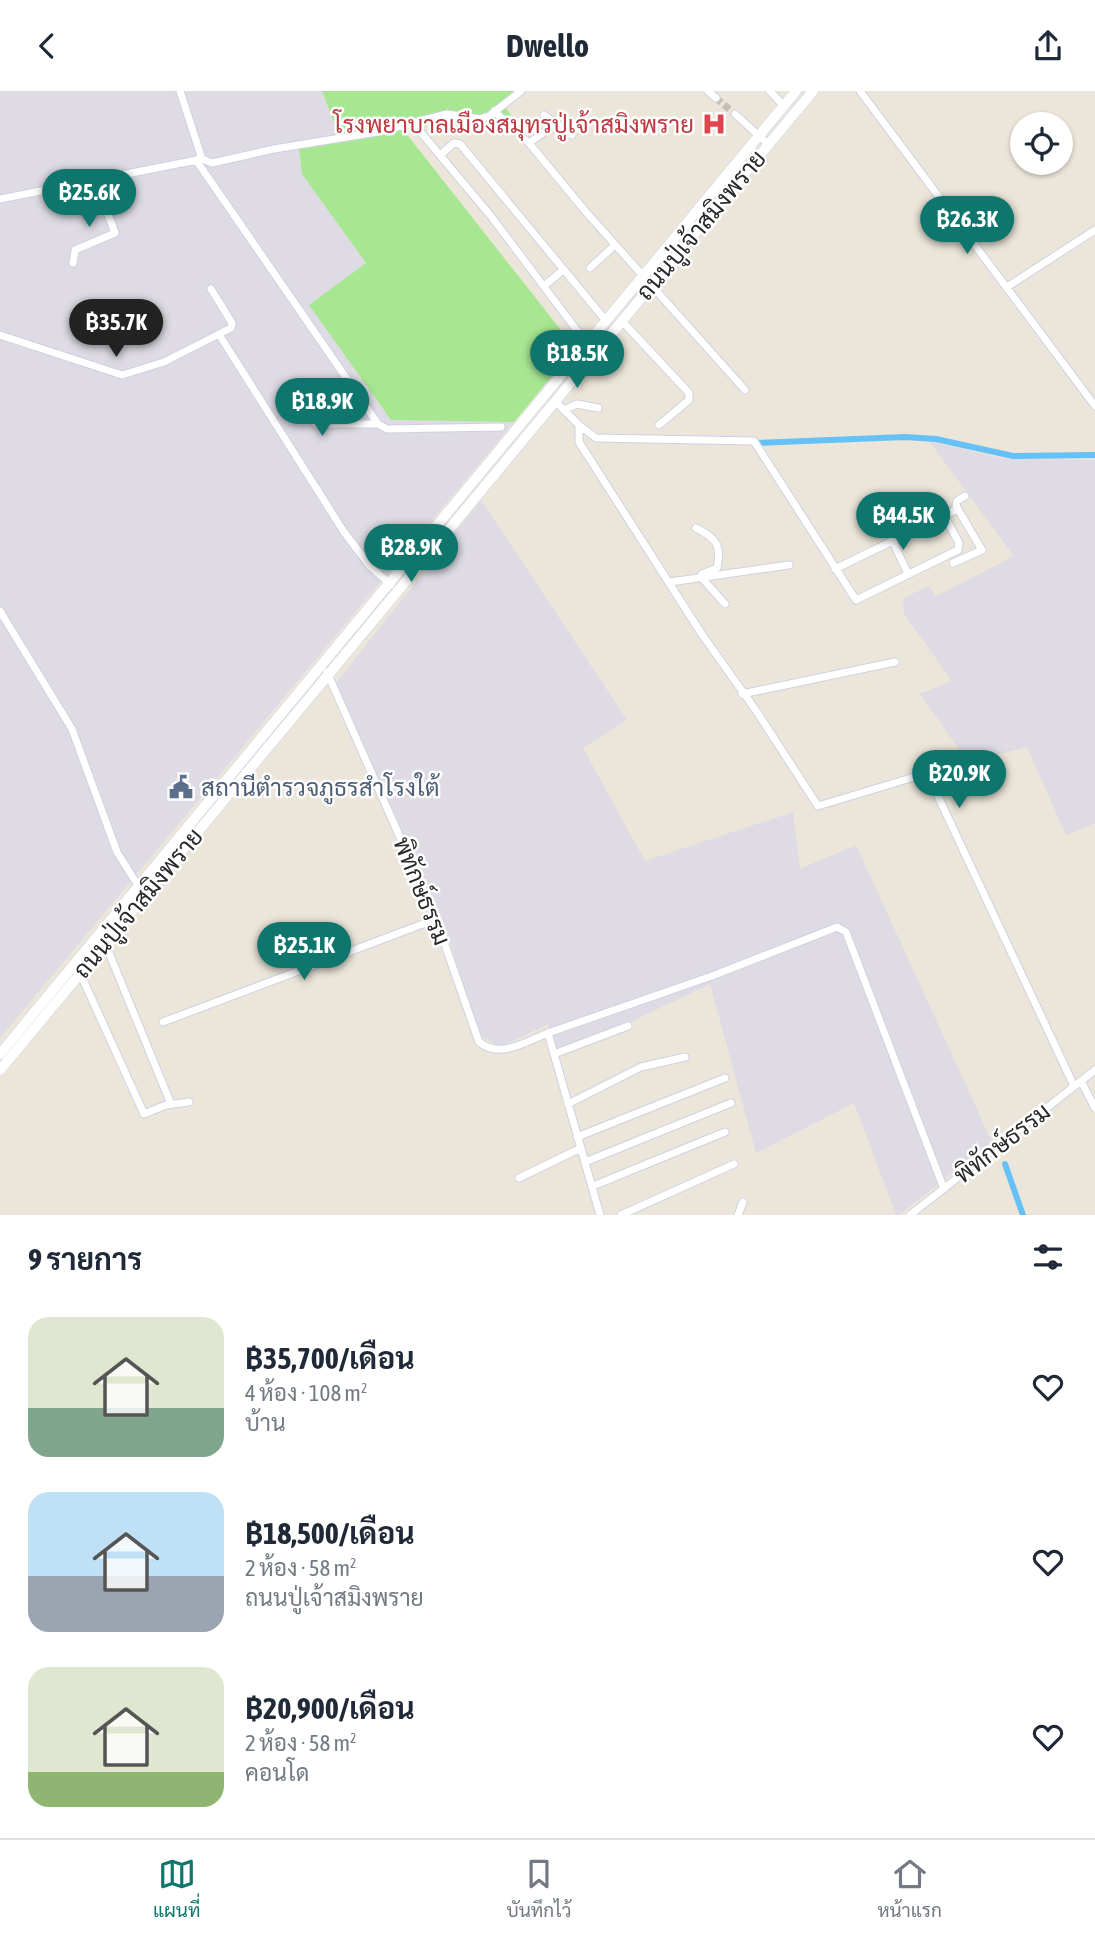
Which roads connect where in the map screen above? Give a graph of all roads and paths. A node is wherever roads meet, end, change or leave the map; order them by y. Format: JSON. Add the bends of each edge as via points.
{"nodes":[{"id":1,"x":180,"y":91,"type":"edge"},
{"id":2,"x":521,"y":91,"type":"edge"},
{"id":3,"x":708,"y":91,"type":"edge"},
{"id":4,"x":770,"y":91,"type":"edge"},
{"id":5,"x":796,"y":91,"type":"edge"},
{"id":6,"x":813,"y":91,"type":"edge"},
{"id":7,"x":860,"y":91,"type":"edge"},
{"id":8,"x":716,"y":98,"type":"dead end"},
{"id":9,"x":784,"y":106,"type":"junction"},
{"id":10,"x":496,"y":113,"type":"junction"},
{"id":11,"x":735,"y":114,"type":"tunnel mouth"},
{"id":12,"x":544,"y":115,"type":"dead end"},
{"id":13,"x":557,"y":123,"type":"junction"},
{"id":14,"x":415,"y":125,"type":"junction"},
{"id":15,"x":572,"y":135,"type":"dead end"},
{"id":16,"x":759,"y":136,"type":"junction"},
{"id":17,"x":529,"y":143,"type":"junction"},
{"id":18,"x":768,"y":144,"type":"junction"},
{"id":19,"x":440,"y":155,"type":"junction"},
{"id":20,"x":199,"y":160,"type":"junction"},
{"id":21,"x":96,"y":182,"type":"junction"},
{"id":22,"x":0,"y":199,"type":"edge"},
{"id":23,"x":1095,"y":230,"type":"edge"},
{"id":24,"x":615,"y":245,"type":"junction"},
{"id":25,"x":73,"y":263,"type":"dead end"},
{"id":26,"x":590,"y":268,"type":"dead end"},
{"id":27,"x":563,"y":270,"type":"junction"},
{"id":28,"x":648,"y":280,"type":"junction"},
{"id":29,"x":544,"y":286,"type":"junction"},
{"id":30,"x":1007,"y":287,"type":"junction"},
{"id":31,"x":211,"y":289,"type":"dead end"},
{"id":32,"x":622,"y":321,"type":"junction"},
{"id":33,"x":607,"y":322,"type":"junction"},
{"id":34,"x":0,"y":335,"type":"edge"},
{"id":35,"x":220,"y":336,"type":"junction"},
{"id":36,"x":588,"y":345,"type":"junction"},
{"id":37,"x":745,"y":390,"type":"dead end"},
{"id":38,"x":288,"y":397,"type":"dead end"},
{"id":39,"x":555,"y":401,"type":"junction"},
{"id":40,"x":1095,"y":406,"type":"edge"},
{"id":41,"x":598,"y":408,"type":"dead end"},
{"id":42,"x":564,"y":410,"type":"junction"},
{"id":43,"x":378,"y":424,"type":"junction"},
{"id":44,"x":579,"y":425,"type":"junction"},
{"id":45,"x":659,"y":425,"type":"dead end"},
{"id":46,"x":524,"y":430,"type":"junction"},
{"id":47,"x":965,"y":496,"type":"dead end"},
{"id":48,"x":958,"y":509,"type":"junction"},
{"id":49,"x":945,"y":517,"type":"junction"},
{"id":50,"x":696,"y":528,"type":"dead end"},
{"id":51,"x":893,"y":542,"type":"junction"},
{"id":52,"x":953,"y":563,"type":"dead end"},
{"id":53,"x":789,"y":565,"type":"dead end"},
{"id":54,"x":835,"y":569,"type":"junction"},
{"id":55,"x":908,"y":574,"type":"junction"},
{"id":56,"x":702,"y":578,"type":"junction"},
{"id":57,"x":689,"y":580,"type":"junction"},
{"id":58,"x":670,"y":582,"type":"junction"},
{"id":59,"x":394,"y":588,"type":"junction"},
{"id":60,"x":725,"y":604,"type":"dead end"},
{"id":61,"x":0,"y":611,"type":"edge"},
{"id":62,"x":895,"y":662,"type":"dead end"},
{"id":63,"x":326,"y":670,"type":"junction"},
{"id":64,"x":742,"y":694,"type":"junction"},
{"id":65,"x":142,"y":890,"type":"junction"},
{"id":66,"x":436,"y":919,"type":"junction"},
{"id":67,"x":106,"y":943,"type":"junction"},
{"id":68,"x":80,"y":973,"type":"junction"},
{"id":69,"x":163,"y":1022,"type":"dead end"},
{"id":70,"x":628,"y":1026,"type":"dead end"},
{"id":71,"x":548,"y":1033,"type":"junction"},
{"id":72,"x":0,"y":1054,"type":"edge"},
{"id":73,"x":554,"y":1054,"type":"junction"},
{"id":74,"x":685,"y":1057,"type":"dead end"},
{"id":75,"x":0,"y":1070,"type":"edge"},
{"id":76,"x":1095,"y":1070,"type":"edge"},
{"id":77,"x":725,"y":1078,"type":"dead end"},
{"id":78,"x":1077,"y":1084,"type":"junction"},
{"id":79,"x":189,"y":1102,"type":"dead end"},
{"id":80,"x":731,"y":1103,"type":"dead end"},
{"id":81,"x":171,"y":1104,"type":"junction"},
{"id":82,"x":568,"y":1104,"type":"junction"},
{"id":83,"x":1095,"y":1108,"type":"edge"},
{"id":84,"x":725,"y":1132,"type":"dead end"},
{"id":85,"x":577,"y":1137,"type":"junction"},
{"id":86,"x":581,"y":1148,"type":"junction"},
{"id":87,"x":585,"y":1162,"type":"junction"},
{"id":88,"x":734,"y":1164,"type":"dead end"},
{"id":89,"x":519,"y":1178,"type":"dead end"},
{"id":90,"x":593,"y":1186,"type":"junction"},
{"id":91,"x":944,"y":1189,"type":"junction"},
{"id":92,"x":744,"y":1202,"type":"dead end"},
{"id":93,"x":600,"y":1215,"type":"edge"},
{"id":94,"x":621,"y":1215,"type":"edge"},
{"id":95,"x":738,"y":1215,"type":"edge"},
{"id":96,"x":910,"y":1215,"type":"edge"}],
"edges":[{"from":1,"to":20,"type":"street"},
{"from":2,"to":10,"type":"street"},
{"from":3,"to":8,"type":"street"},
{"from":4,"to":9,"type":"street"},
{"from":5,"to":9,"type":"main road","name":"ถนนปู่เจ้าสมิงพราย"},
{"from":6,"to":18,"type":"main road","name":"ถนนปู่เจ้าสมิงพราย"},
{"from":7,"to":30,"type":"street"},
{"from":9,"to":16,"type":"main road","name":"ถนนปู่เจ้าสมิงพราย"},
{"from":10,"to":14,"type":"street","via":[[480,119],[447,114]]},
{"from":10,"to":17,"type":"street"},
{"from":11,"to":16,"type":"street"},
{"from":12,"to":13,"type":"street"},
{"from":13,"to":15,"type":"street"},
{"from":13,"to":17,"type":"street"},
{"from":14,"to":19,"type":"street"},
{"from":14,"to":20,"type":"street","via":[[212,163]]},
{"from":16,"to":18,"type":"street"},
{"from":16,"to":28,"type":"main road","name":"ถนนปู่เจ้าสมิงพราย"},
{"from":17,"to":24,"type":"street"},
{"from":18,"to":28,"type":"main road","name":"ถนนปู่เจ้าสมิงพราย"},
{"from":19,"to":27,"type":"street","via":[[454,143],[460,144]]},
{"from":19,"to":29,"type":"street"},
{"from":20,"to":21,"type":"street"},
{"from":20,"to":43,"type":"street"},
{"from":21,"to":22,"type":"street"},
{"from":21,"to":25,"type":"street","via":[[116,233],[75,250]]},
{"from":23,"to":30,"type":"street"},
{"from":24,"to":26,"type":"street"},
{"from":24,"to":28,"type":"street"},
{"from":27,"to":29,"type":"street"},
{"from":27,"to":33,"type":"street"},
{"from":28,"to":32,"type":"main road","name":"ถนนปู่เจ้าสมิงพราย"},
{"from":28,"to":33,"type":"main road","name":"ถนนปู่เจ้าสมิงพราย"},
{"from":28,"to":37,"type":"street"},
{"from":29,"to":36,"type":"street"},
{"from":30,"to":40,"type":"street"},
{"from":31,"to":35,"type":"street","via":[[233,326]]},
{"from":32,"to":39,"type":"main road","name":"ถนนปู่เจ้าสมิงพราย"},
{"from":32,"to":45,"type":"street","via":[[689,393],[683,407]]},
{"from":33,"to":36,"type":"main road","name":"ถนนปู่เจ้าสมิงพราย"},
{"from":34,"to":35,"type":"street","via":[[122,375]]},
{"from":35,"to":59,"type":"street","via":[[344,532]]},
{"from":36,"to":46,"type":"main road","name":"ถนนปู่เจ้าสมิงพราย"},
{"from":38,"to":43,"type":"street","via":[[316,424]]},
{"from":39,"to":42,"type":"street"},
{"from":39,"to":46,"type":"main road","name":"ถนนปู่เจ้าสมิงพราย"},
{"from":41,"to":42,"type":"street","via":[[577,404]]},
{"from":42,"to":44,"type":"street"},
{"from":43,"to":46,"type":"street","via":[[387,429]]},
{"from":44,"to":54,"type":"street","via":[[596,438],[754,441]]},
{"from":44,"to":58,"type":"street","via":[[579,443]]},
{"from":46,"to":59,"type":"main road","name":"ถนนปู่เจ้าสมิงพราย"},
{"from":47,"to":48,"type":"street","via":[[955,503]]},
{"from":48,"to":49,"type":"street"},
{"from":48,"to":52,"type":"street","via":[[982,549]]},
{"from":49,"to":51,"type":"street"},
{"from":49,"to":55,"type":"street","via":[[960,547]]},
{"from":50,"to":57,"type":"street","via":[[717,540],[719,564],[716,570]]},
{"from":51,"to":54,"type":"street"},
{"from":51,"to":55,"type":"street"},
{"from":53,"to":56,"type":"street"},
{"from":54,"to":55,"type":"street","via":[[856,600]]},
{"from":56,"to":57,"type":"street"},
{"from":56,"to":60,"type":"street"},
{"from":57,"to":58,"type":"street"},
{"from":58,"to":64,"type":"street"},
{"from":59,"to":63,"type":"main road","name":"ถนนปู่เจ้าสมิงพราย"},
{"from":61,"to":65,"type":"street","via":[[72,729],[117,852]]},
{"from":62,"to":64,"type":"street"},
{"from":63,"to":65,"type":"main road","name":"ถนนปู่เจ้าสมิงพราย"},
{"from":63,"to":66,"type":"street","name":"พิทักษ์ธรรม"},
{"from":64,"to":78,"type":"street","via":[[818,806],[921,775],[929,778]]},
{"from":65,"to":67,"type":"main road","name":"ถนนปู่เจ้าสมิงพราย"},
{"from":65,"to":72,"type":"main road","name":"ถนนปู่เจ้าสมิงพราย"},
{"from":66,"to":69,"type":"street"},
{"from":66,"to":71,"type":"street","name":"พิทักษ์ธรรม","via":[[479,1042],[501,1051]]},
{"from":67,"to":68,"type":"main road","name":"ถนนปู่เจ้าสมิงพราย"},
{"from":67,"to":81,"type":"street"},
{"from":68,"to":75,"type":"main road","name":"ถนนปู่เจ้าสมิงพราย"},
{"from":68,"to":81,"type":"street","via":[[144,1114]]},
{"from":70,"to":73,"type":"street"},
{"from":71,"to":73,"type":"street"},
{"from":71,"to":91,"type":"street","name":"พิทักษ์ธรรม","via":[[711,977],[837,927],[846,932]]},
{"from":73,"to":82,"type":"street"},
{"from":74,"to":82,"type":"street","via":[[641,1067]]},
{"from":76,"to":78,"type":"street","name":"พิทักษ์ธรรม"},
{"from":77,"to":85,"type":"street"},
{"from":78,"to":83,"type":"street"},
{"from":78,"to":91,"type":"street","name":"พิทักษ์ธรรม"},
{"from":79,"to":81,"type":"street"},
{"from":80,"to":87,"type":"street"},
{"from":82,"to":85,"type":"street"},
{"from":84,"to":90,"type":"street"},
{"from":85,"to":86,"type":"street"},
{"from":86,"to":87,"type":"street"},
{"from":86,"to":89,"type":"street"},
{"from":87,"to":90,"type":"street"},
{"from":88,"to":94,"type":"street"},
{"from":90,"to":93,"type":"street"},
{"from":91,"to":96,"type":"street","name":"พิทักษ์ธรรม"},
{"from":92,"to":95,"type":"street"}]}
